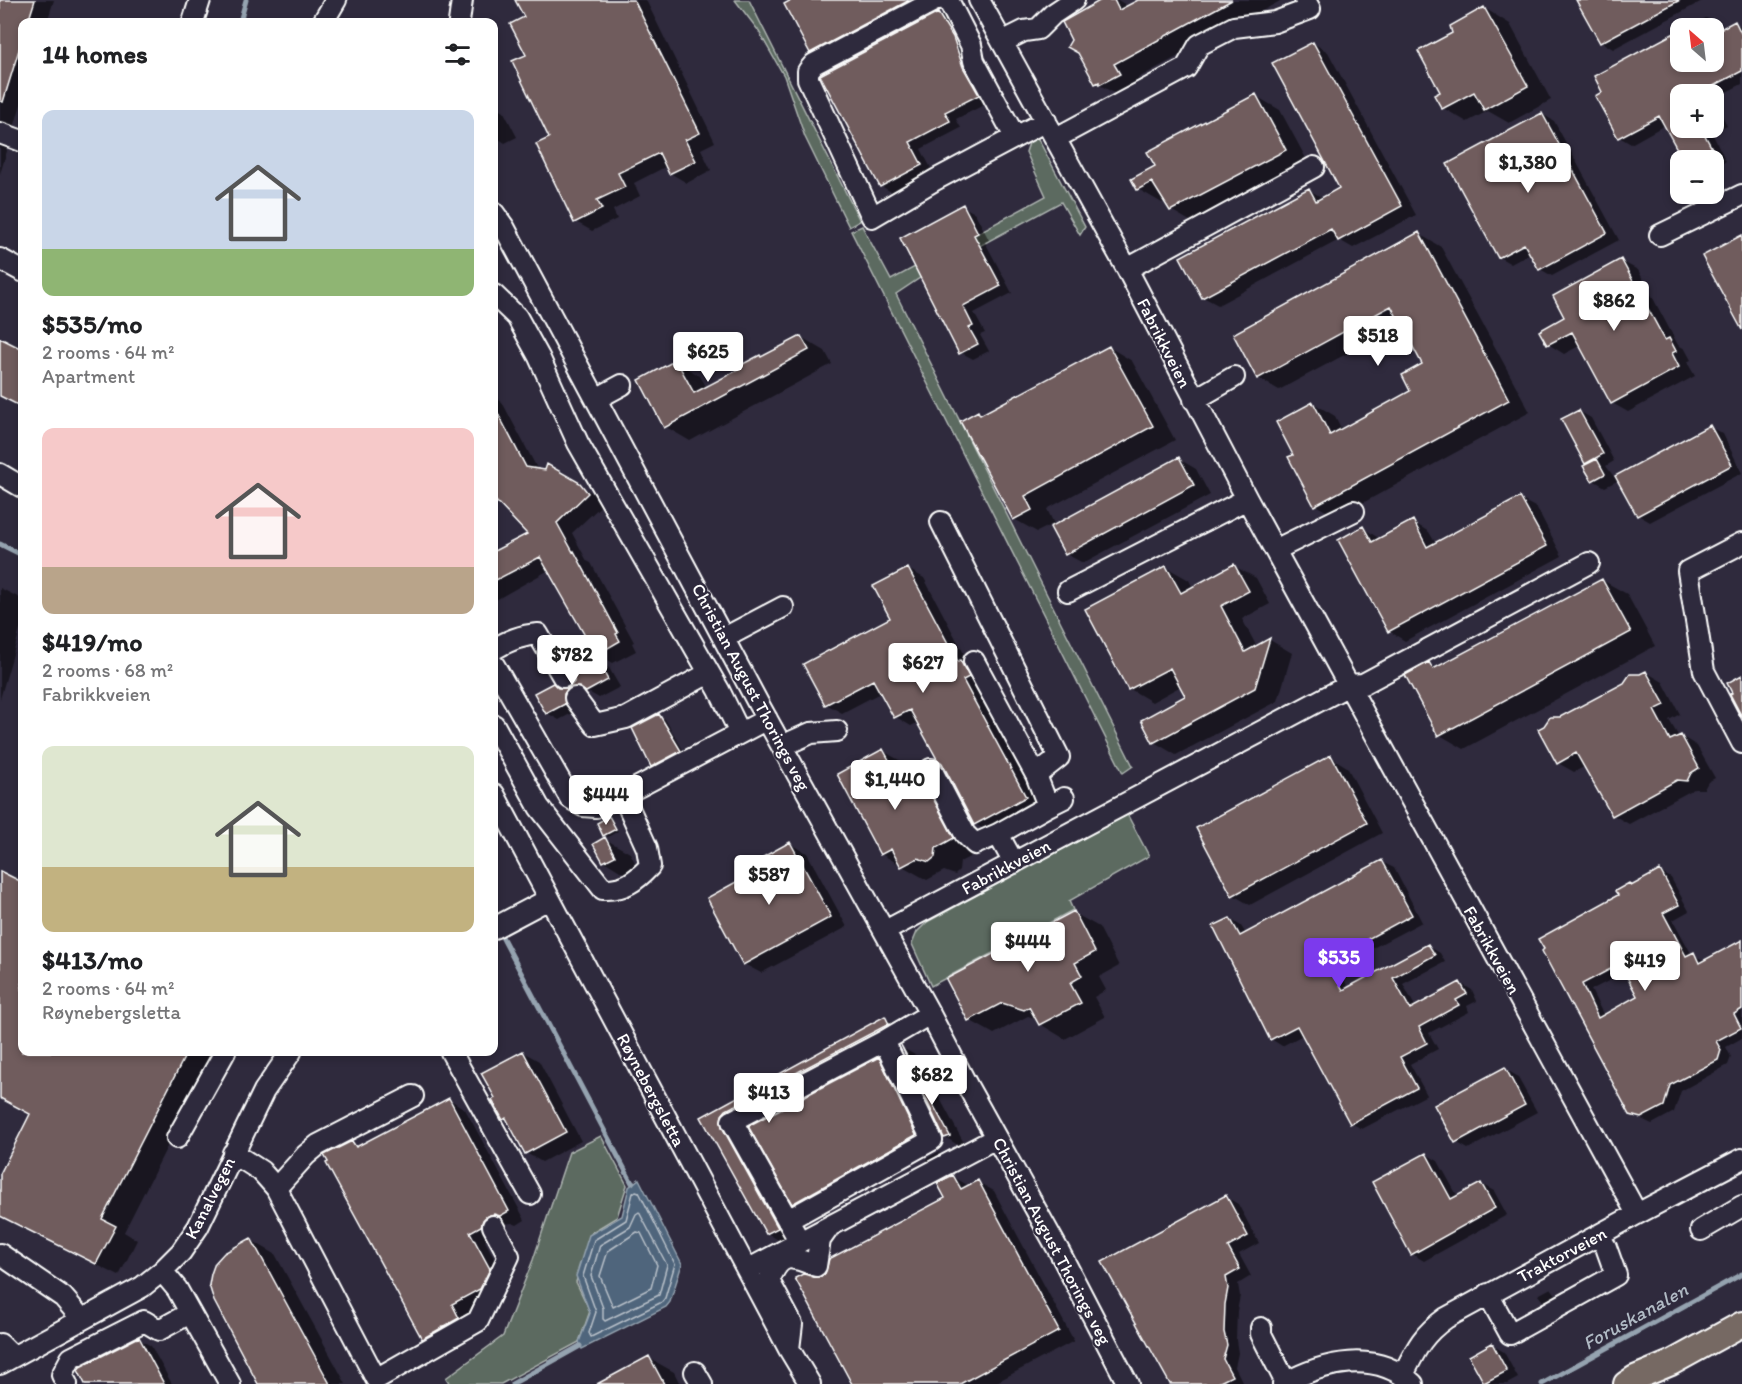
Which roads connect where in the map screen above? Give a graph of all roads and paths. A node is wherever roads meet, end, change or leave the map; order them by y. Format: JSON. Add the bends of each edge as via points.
{"nodes":[{"id":1,"x":200,"y":0,"type":"edge"},
{"id":2,"x":336,"y":0,"type":"edge"},
{"id":3,"x":462,"y":0,"type":"edge"},
{"id":4,"x":936,"y":0,"type":"edge"},
{"id":5,"x":948,"y":0,"type":"edge"},
{"id":6,"x":979,"y":0,"type":"edge"},
{"id":7,"x":1074,"y":0,"type":"edge"},
{"id":8,"x":1305,"y":0,"type":"edge"},
{"id":9,"x":194,"y":18,"type":"edge"},
{"id":10,"x":325,"y":18,"type":"edge"},
{"id":11,"x":460,"y":18,"type":"edge"},
{"id":12,"x":1002,"y":42,"type":"junction"},
{"id":13,"x":1046,"y":121,"type":"junction"},
{"id":14,"x":0,"y":133,"type":"edge"},
{"id":15,"x":1015,"y":137,"type":"junction"},
{"id":16,"x":1056,"y":138,"type":"junction"},
{"id":17,"x":18,"y":140,"type":"edge"},
{"id":18,"x":1314,"y":167,"type":"dead end"},
{"id":19,"x":1742,"y":195,"type":"edge"},
{"id":20,"x":498,"y":219,"type":"edge"},
{"id":21,"x":1660,"y":235,"type":"dead end"},
{"id":22,"x":0,"y":259,"type":"edge"},
{"id":23,"x":18,"y":269,"type":"edge"},
{"id":24,"x":1127,"y":269,"type":"junction"},
{"id":25,"x":498,"y":299,"type":"edge"},
{"id":26,"x":1234,"y":377,"type":"dead end"},
{"id":27,"x":622,"y":385,"type":"dead end"},
{"id":28,"x":596,"y":399,"type":"junction"},
{"id":29,"x":1194,"y":400,"type":"junction"},
{"id":30,"x":0,"y":474,"type":"edge"},
{"id":31,"x":18,"y":485,"type":"edge"},
{"id":32,"x":1247,"y":499,"type":"junction"},
{"id":33,"x":1354,"y":510,"type":"dead end"},
{"id":34,"x":941,"y":522,"type":"dead end"},
{"id":35,"x":1742,"y":543,"type":"edge"},
{"id":36,"x":1275,"y":550,"type":"junction"},
{"id":37,"x":1589,"y":563,"type":"dead end"},
{"id":38,"x":1068,"y":591,"type":"dead end"},
{"id":39,"x":783,"y":607,"type":"dead end"},
{"id":40,"x":724,"y":638,"type":"junction"},
{"id":41,"x":498,"y":647,"type":"edge"},
{"id":42,"x":974,"y":661,"type":"dead end"},
{"id":43,"x":498,"y":672,"type":"edge"},
{"id":44,"x":709,"y":673,"type":"junction"},
{"id":45,"x":563,"y":677,"type":"dead end"},
{"id":46,"x":1349,"y":685,"type":"junction"},
{"id":47,"x":575,"y":698,"type":"dead end"},
{"id":48,"x":767,"y":719,"type":"junction"},
{"id":49,"x":837,"y":731,"type":"dead end"},
{"id":50,"x":498,"y":732,"type":"edge"},
{"id":51,"x":740,"y":733,"type":"junction"},
{"id":52,"x":1742,"y":743,"type":"edge"},
{"id":53,"x":782,"y":746,"type":"junction"},
{"id":54,"x":931,"y":769,"type":"dead end"},
{"id":55,"x":1036,"y":775,"type":"junction"},
{"id":56,"x":623,"y":795,"type":"junction"},
{"id":57,"x":498,"y":802,"type":"edge"},
{"id":58,"x":998,"y":834,"type":"junction"},
{"id":59,"x":1014,"y":863,"type":"junction"},
{"id":60,"x":549,"y":898,"type":"junction"},
{"id":61,"x":498,"y":926,"type":"edge"},
{"id":62,"x":885,"y":931,"type":"junction"},
{"id":63,"x":930,"y":1014,"type":"junction"},
{"id":64,"x":884,"y":1041,"type":"junction"},
{"id":65,"x":223,"y":1056,"type":"edge"},
{"id":66,"x":288,"y":1056,"type":"edge"},
{"id":67,"x":453,"y":1056,"type":"edge"},
{"id":68,"x":413,"y":1096,"type":"dead end"},
{"id":69,"x":177,"y":1138,"type":"dead end"},
{"id":70,"x":996,"y":1138,"type":"junction"},
{"id":71,"x":233,"y":1153,"type":"junction"},
{"id":72,"x":1742,"y":1159,"type":"edge"},
{"id":73,"x":276,"y":1188,"type":"junction"},
{"id":74,"x":530,"y":1194,"type":"dead end"},
{"id":75,"x":1742,"y":1206,"type":"edge"},
{"id":76,"x":1637,"y":1214,"type":"junction"},
{"id":77,"x":788,"y":1220,"type":"junction"},
{"id":78,"x":830,"y":1226,"type":"junction"},
{"id":79,"x":493,"y":1227,"type":"dead end"},
{"id":80,"x":1701,"y":1230,"type":"dead end"},
{"id":81,"x":1599,"y":1236,"type":"junction"},
{"id":82,"x":800,"y":1242,"type":"junction"},
{"id":83,"x":0,"y":1254,"type":"edge"},
{"id":84,"x":747,"y":1270,"type":"junction"},
{"id":85,"x":162,"y":1271,"type":"junction"},
{"id":86,"x":1488,"y":1294,"type":"junction"},
{"id":87,"x":190,"y":1313,"type":"junction"},
{"id":88,"x":81,"y":1319,"type":"junction"},
{"id":89,"x":1742,"y":1324,"type":"edge"},
{"id":90,"x":1261,"y":1328,"type":"dead end"},
{"id":91,"x":1742,"y":1342,"type":"edge"},
{"id":92,"x":789,"y":1349,"type":"junction"},
{"id":93,"x":4,"y":1355,"type":"edge"},
{"id":94,"x":1668,"y":1374,"type":"edge"},
{"id":95,"x":1408,"y":1379,"type":"edge"},
{"id":96,"x":1122,"y":1382,"type":"edge"},
{"id":97,"x":1284,"y":1383,"type":"edge"},
{"id":98,"x":68,"y":1384,"type":"edge"},
{"id":99,"x":230,"y":1384,"type":"edge"},
{"id":100,"x":810,"y":1384,"type":"edge"},
{"id":101,"x":1626,"y":1384,"type":"edge"},
{"id":102,"x":1640,"y":1384,"type":"edge"}],
"edges":[{"from":1,"to":9,"type":"street"},
{"from":2,"to":10,"type":"street"},
{"from":3,"to":11,"type":"street"},
{"from":4,"to":15,"type":"street","via":[[814,64],[808,71],[808,79],[872,217]]},
{"from":5,"to":15,"type":"street","via":[[971,45],[974,61]]},
{"from":6,"to":12,"type":"street","name":"Fabrikkveien"},
{"from":7,"to":12,"type":"street","via":[[1038,29]]},
{"from":8,"to":16,"type":"street","via":[[1310,9],[1275,22],[1234,27],[1199,45],[1185,68]]},
{"from":12,"to":13,"type":"street","name":"Fabrikkveien"},
{"from":13,"to":15,"type":"street"},
{"from":13,"to":16,"type":"street","name":"Fabrikkveien"},
{"from":14,"to":17,"type":"street"},
{"from":16,"to":24,"type":"street","name":"Fabrikkveien"},
{"from":18,"to":24,"type":"street"},
{"from":19,"to":21,"type":"street"},
{"from":20,"to":28,"type":"street","name":"Christian August Thorings veg"},
{"from":22,"to":23,"type":"street"},
{"from":24,"to":29,"type":"street","name":"Fabrikkveien"},
{"from":25,"to":44,"type":"street","via":[[517,318],[578,443]]},
{"from":26,"to":29,"type":"street"},
{"from":27,"to":28,"type":"street"},
{"from":28,"to":40,"type":"street","name":"Christian August Thorings veg"},
{"from":29,"to":32,"type":"street","name":"Fabrikkveien"},
{"from":30,"to":31,"type":"street"},
{"from":32,"to":36,"type":"street","name":"Fabrikkveien"},
{"from":32,"to":38,"type":"street"},
{"from":33,"to":36,"type":"street"},
{"from":34,"to":55,"type":"street","via":[[1059,756]]},
{"from":35,"to":52,"type":"street","via":[[1688,571],[1704,671]]},
{"from":36,"to":46,"type":"street","name":"Fabrikkveien"},
{"from":37,"to":46,"type":"street","via":[[1363,684]]},
{"from":39,"to":40,"type":"street"},
{"from":40,"to":48,"type":"street","name":"Christian August Thorings veg"},
{"from":41,"to":45,"type":"street","via":[[538,634]]},
{"from":42,"to":55,"type":"street"},
{"from":43,"to":56,"type":"street","via":[[570,798],[583,806],[596,807]]},
{"from":44,"to":47,"type":"street","via":[[626,718],[595,725]]},
{"from":44,"to":51,"type":"street"},
{"from":46,"to":59,"type":"street","name":"Fabrikkveien"},
{"from":46,"to":76,"type":"street","name":"Fabrikkveien"},
{"from":48,"to":51,"type":"street"},
{"from":48,"to":53,"type":"street","name":"Christian August Thorings veg"},
{"from":49,"to":53,"type":"street","via":[[812,733]]},
{"from":50,"to":56,"type":"street","via":[[539,807],[603,889],[617,890],[639,878],[650,866]]},
{"from":51,"to":56,"type":"street"},
{"from":53,"to":62,"type":"street","name":"Christian August Thorings veg"},
{"from":54,"to":58,"type":"street","via":[[965,834],[975,844]]},
{"from":55,"to":58,"type":"street","via":[[1056,802]]},
{"from":57,"to":60,"type":"street","name":"Røynebergsletta"},
{"from":58,"to":59,"type":"street"},
{"from":59,"to":62,"type":"street","name":"Fabrikkveien"},
{"from":60,"to":61,"type":"street"},
{"from":60,"to":84,"type":"street","name":"Røynebergsletta"},
{"from":62,"to":63,"type":"street","name":"Christian August Thorings veg"},
{"from":63,"to":64,"type":"street"},
{"from":63,"to":70,"type":"street","name":"Christian August Thorings veg"},
{"from":64,"to":77,"type":"street","via":[[932,1140]]},
{"from":64,"to":77,"type":"street","via":[[732,1121]]},
{"from":65,"to":69,"type":"street"},
{"from":66,"to":71,"type":"street","name":"Kanalvegen","via":[[264,1091]]},
{"from":67,"to":74,"type":"street"},
{"from":68,"to":73,"type":"street","via":[[318,1145]]},
{"from":70,"to":78,"type":"street"},
{"from":70,"to":96,"type":"street","name":"Christian August Thorings veg","via":[[1060,1253]]},
{"from":71,"to":73,"type":"street","via":[[261,1171]]},
{"from":71,"to":85,"type":"street","name":"Kanalvegen","via":[[198,1227]]},
{"from":72,"to":76,"type":"street","name":"Traktorveien"},
{"from":73,"to":79,"type":"street","via":[[376,1378],[478,1321],[509,1256]]},
{"from":75,"to":80,"type":"street"},
{"from":76,"to":81,"type":"street","name":"Traktorveien"},
{"from":77,"to":82,"type":"street"},
{"from":78,"to":82,"type":"street"},
{"from":78,"to":92,"type":"street","via":[[820,1240],[816,1266],[801,1258],[786,1258],[775,1265],[769,1281],[792,1324]]},
{"from":81,"to":86,"type":"street","name":"Traktorveien"},
{"from":81,"to":86,"type":"street","via":[[1616,1275],[1510,1334]]},
{"from":82,"to":84,"type":"street"},
{"from":83,"to":88,"type":"street","via":[[63,1297]]},
{"from":84,"to":92,"type":"street","name":"Røynebergsletta"},
{"from":85,"to":87,"type":"street"},
{"from":85,"to":88,"type":"street","name":"Kanalvegen","via":[[142,1287]]},
{"from":86,"to":95,"type":"street","name":"Traktorveien","via":[[1430,1330],[1415,1351]]},
{"from":87,"to":98,"type":"street","via":[[159,1330],[144,1321],[71,1358],[62,1375]]},
{"from":87,"to":99,"type":"street"},
{"from":88,"to":93,"type":"street","name":"Kanalvegen"},
{"from":89,"to":94,"type":"main road"},
{"from":90,"to":97,"type":"street"},
{"from":91,"to":94,"type":"main road"},
{"from":92,"to":100,"type":"street","name":"Røynebergsletta"},
{"from":94,"to":101,"type":"main road","via":[[1635,1378]]},
{"from":94,"to":102,"type":"main road"},
{"from":95,"to":97,"type":"street","name":"Traktorveien","via":[[1361,1363],[1334,1364]]}]}
